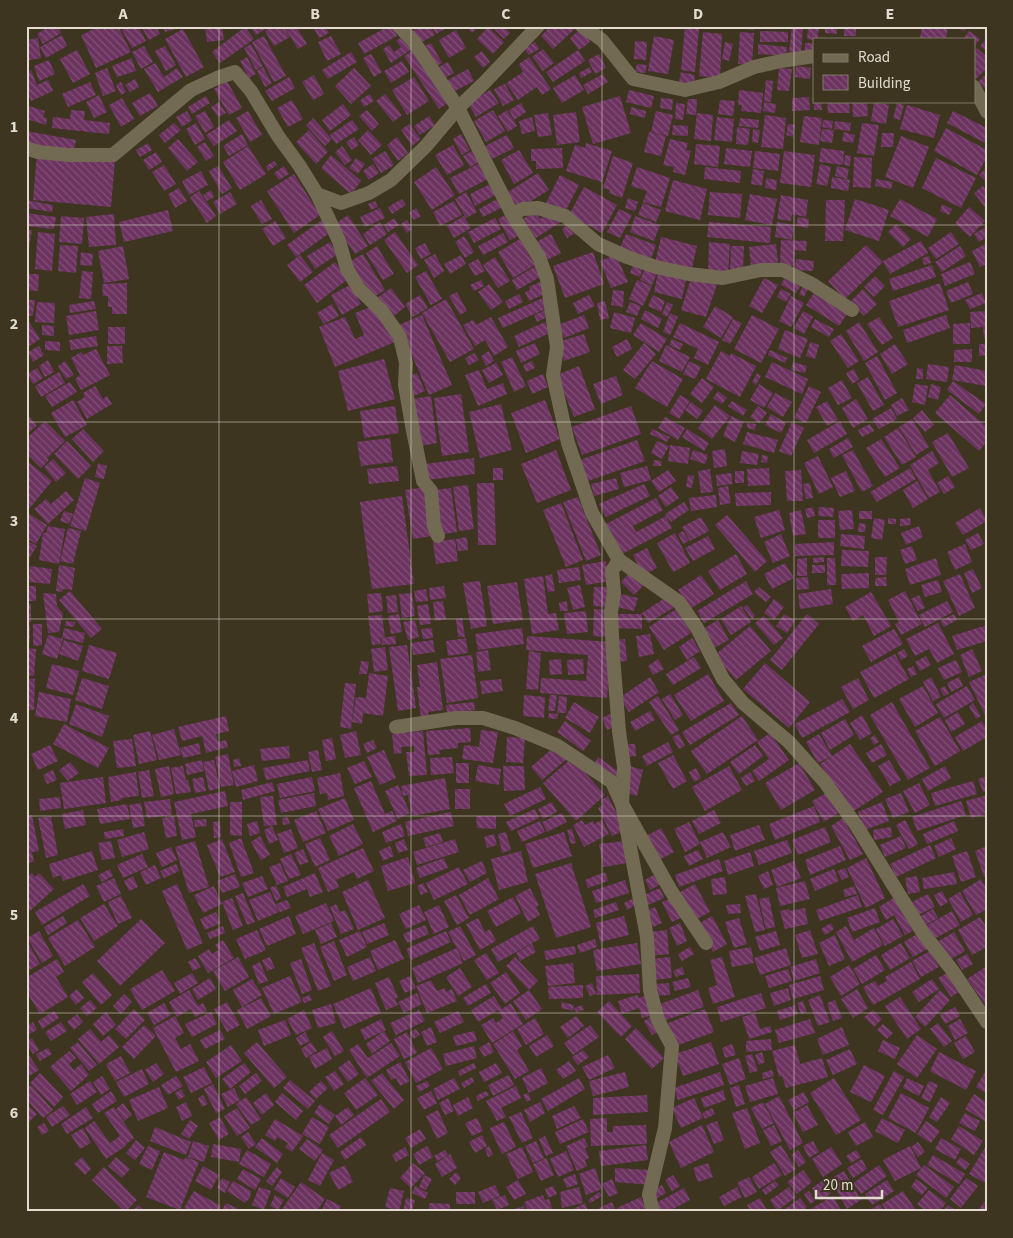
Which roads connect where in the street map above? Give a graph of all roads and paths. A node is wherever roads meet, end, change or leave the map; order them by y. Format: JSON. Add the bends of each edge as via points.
{"nodes":[{"id":1,"x":399,"y":26,"type":"edge"},
{"id":2,"x":538,"y":26,"type":"edge"},
{"id":3,"x":582,"y":26,"type":"edge"},
{"id":4,"x":813,"y":56,"type":"edge"},
{"id":5,"x":976,"y":91,"type":"edge"},
{"id":6,"x":458,"y":108,"type":"junction"},
{"id":7,"x":987,"y":112,"type":"edge"},
{"id":8,"x":26,"y":148,"type":"edge"},
{"id":9,"x":317,"y":194,"type":"junction"},
{"id":10,"x":512,"y":214,"type":"junction"},
{"id":11,"x":852,"y":310,"type":"dead end"},
{"id":12,"x":438,"y":536,"type":"dead end"},
{"id":13,"x":619,"y":560,"type":"junction"},
{"id":14,"x":396,"y":727,"type":"dead end"},
{"id":15,"x":622,"y":804,"type":"junction"},
{"id":16,"x":706,"y":943,"type":"dead end"},
{"id":17,"x":987,"y":1022,"type":"edge"},
{"id":18,"x":653,"y":1212,"type":"edge"}],
"edges":[{"from":1,"to":6,"type":"street","via":[[414,42]]},
{"from":2,"to":6,"type":"street"},
{"from":3,"to":4,"type":"street","via":[[602,40],[633,79],[685,90],[719,82],[754,67]]},
{"from":5,"to":7,"type":"street"},
{"from":6,"to":9,"type":"street","via":[[391,180],[369,193],[341,203]]},
{"from":6,"to":10,"type":"street"},
{"from":8,"to":9,"type":"street","via":[[69,155],[113,155],[191,90],[235,72],[251,91]]},
{"from":9,"to":12,"type":"street","via":[[339,241],[347,269],[400,337],[413,431],[423,481],[431,491]]},
{"from":10,"to":11,"type":"street","via":[[538,208],[565,216],[598,244],[656,267],[689,274],[723,278],[761,270],[783,270]]},
{"from":10,"to":13,"type":"street","via":[[539,257],[547,279],[557,347],[553,375],[568,443],[592,513]]},
{"from":13,"to":15,"type":"street","via":[[612,571],[612,612],[624,767]]},
{"from":13,"to":17,"type":"street","via":[[679,602],[697,628],[723,679],[743,703],[789,742],[824,781],[856,824],[923,933]]},
{"from":14,"to":15,"type":"street","via":[[456,718],[483,718],[515,728],[558,746],[612,782]]},
{"from":15,"to":16,"type":"street","via":[[671,892]]},
{"from":15,"to":18,"type":"street","via":[[647,937],[650,990],[658,1020],[672,1046],[665,1128],[649,1195]]}]}
